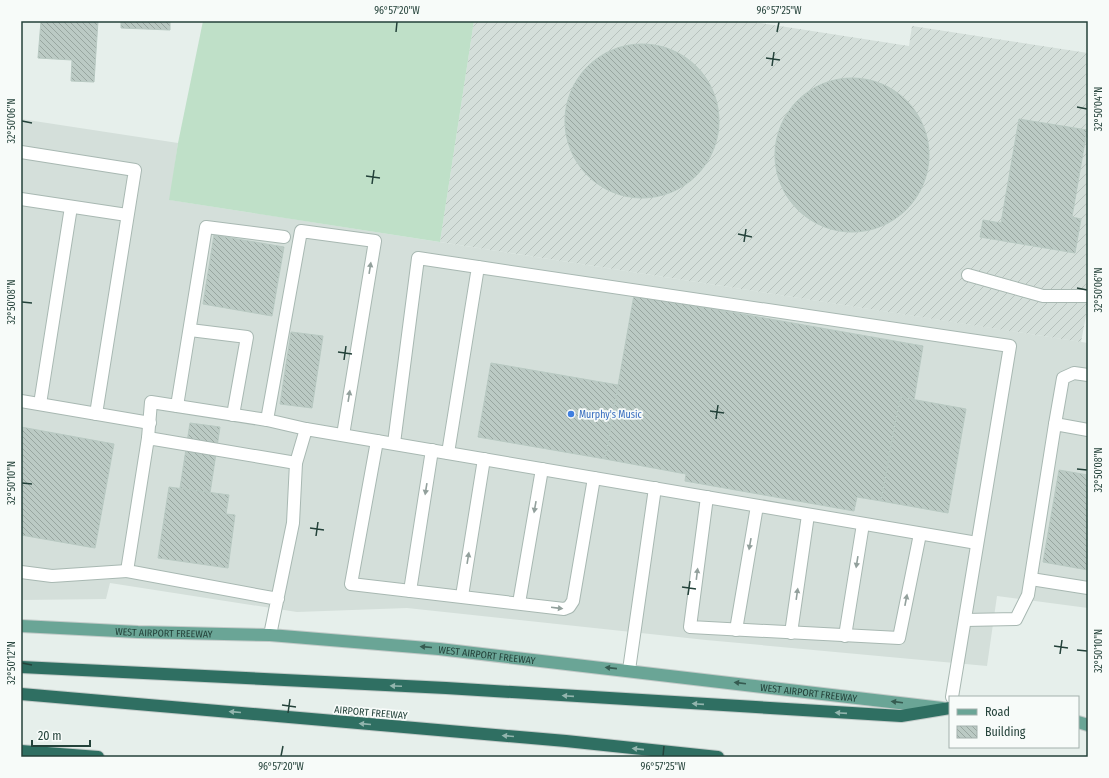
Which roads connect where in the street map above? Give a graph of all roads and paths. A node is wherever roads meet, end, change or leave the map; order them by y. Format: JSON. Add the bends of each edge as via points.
{"nodes":[{"id":1,"x":21,"y":152,"type":"edge"},
{"id":2,"x":21,"y":199,"type":"edge"},
{"id":3,"x":71,"y":207,"type":"junction"},
{"id":4,"x":127,"y":215,"type":"junction"},
{"id":5,"x":284,"y":237,"type":"dead end"},
{"id":6,"x":478,"y":267,"type":"junction"},
{"id":7,"x":968,"y":275,"type":"dead end"},
{"id":8,"x":1088,"y":296,"type":"edge"},
{"id":9,"x":190,"y":330,"type":"junction"},
{"id":10,"x":1088,"y":375,"type":"edge"},
{"id":11,"x":21,"y":401,"type":"edge"},
{"id":12,"x":40,"y":404,"type":"junction"},
{"id":13,"x":177,"y":406,"type":"junction"},
{"id":14,"x":96,"y":414,"type":"junction"},
{"id":15,"x":233,"y":415,"type":"junction"},
{"id":16,"x":267,"y":420,"type":"junction"},
{"id":17,"x":150,"y":423,"type":"junction"},
{"id":18,"x":1055,"y":424,"type":"junction"},
{"id":19,"x":306,"y":428,"type":"junction"},
{"id":20,"x":1088,"y":430,"type":"edge"},
{"id":21,"x":343,"y":435,"type":"junction"},
{"id":22,"x":148,"y":438,"type":"junction"},
{"id":23,"x":377,"y":441,"type":"junction"},
{"id":24,"x":394,"y":444,"type":"junction"},
{"id":25,"x":432,"y":450,"type":"junction"},
{"id":26,"x":448,"y":453,"type":"junction"},
{"id":27,"x":484,"y":459,"type":"junction"},
{"id":28,"x":296,"y":463,"type":"junction"},
{"id":29,"x":542,"y":469,"type":"junction"},
{"id":30,"x":594,"y":478,"type":"junction"},
{"id":31,"x":656,"y":488,"type":"junction"},
{"id":32,"x":707,"y":497,"type":"junction"},
{"id":33,"x":757,"y":506,"type":"junction"},
{"id":34,"x":808,"y":515,"type":"junction"},
{"id":35,"x":863,"y":524,"type":"junction"},
{"id":36,"x":920,"y":534,"type":"junction"},
{"id":37,"x":977,"y":543,"type":"junction"},
{"id":38,"x":127,"y":571,"type":"junction"},
{"id":39,"x":21,"y":572,"type":"edge"},
{"id":40,"x":1031,"y":579,"type":"junction"},
{"id":41,"x":1088,"y":588,"type":"edge"},
{"id":42,"x":410,"y":590,"type":"junction"},
{"id":43,"x":462,"y":596,"type":"junction"},
{"id":44,"x":278,"y":599,"type":"junction"},
{"id":45,"x":519,"y":603,"type":"junction"},
{"id":46,"x":965,"y":620,"type":"junction"},
{"id":47,"x":21,"y":626,"type":"edge"},
{"id":48,"x":736,"y":630,"type":"junction"},
{"id":49,"x":791,"y":633,"type":"junction"},
{"id":50,"x":270,"y":635,"type":"junction"},
{"id":51,"x":845,"y":636,"type":"junction"},
{"id":52,"x":21,"y":668,"type":"edge"},
{"id":53,"x":629,"y":670,"type":"junction"},
{"id":54,"x":21,"y":694,"type":"edge"},
{"id":55,"x":952,"y":696,"type":"edge"},
{"id":56,"x":949,"y":708,"type":"edge"},
{"id":57,"x":949,"y":708,"type":"edge"},
{"id":58,"x":21,"y":751,"type":"edge"},
{"id":59,"x":98,"y":757,"type":"edge"},
{"id":60,"x":718,"y":757,"type":"edge"}],
"edges":[{"from":1,"to":4,"type":"lane","via":[[135,170]]},
{"from":2,"to":3,"type":"lane"},
{"from":3,"to":4,"type":"lane"},
{"from":3,"to":12,"type":"lane"},
{"from":4,"to":14,"type":"lane"},
{"from":5,"to":9,"type":"lane","via":[[206,227]]},
{"from":6,"to":24,"type":"lane","via":[[418,258]]},
{"from":6,"to":26,"type":"lane"},
{"from":6,"to":37,"type":"lane","via":[[1010,346]]},
{"from":7,"to":8,"type":"lane","via":[[1043,296]]},
{"from":9,"to":13,"type":"lane"},
{"from":9,"to":15,"type":"lane","via":[[247,337]]},
{"from":10,"to":18,"type":"lane","via":[[1074,373],[1063,378]]},
{"from":11,"to":12,"type":"lane"},
{"from":12,"to":14,"type":"lane"},
{"from":13,"to":15,"type":"lane"},
{"from":13,"to":17,"type":"lane","via":[[151,402]]},
{"from":14,"to":17,"type":"lane"},
{"from":15,"to":16,"type":"lane"},
{"from":16,"to":19,"type":"lane"},
{"from":21,"to":16,"type":"lane","one_way":true,"via":[[375,241],[301,231]]},
{"from":17,"to":22,"type":"lane"},
{"from":18,"to":20,"type":"lane"},
{"from":18,"to":40,"type":"lane"},
{"from":19,"to":21,"type":"lane"},
{"from":19,"to":28,"type":"lane"},
{"from":21,"to":23,"type":"lane"},
{"from":22,"to":28,"type":"lane"},
{"from":22,"to":38,"type":"lane"},
{"from":23,"to":24,"type":"lane"},
{"from":23,"to":42,"type":"lane","via":[[351,584]]},
{"from":24,"to":25,"type":"lane"},
{"from":25,"to":26,"type":"lane"},
{"from":25,"to":42,"type":"lane","one_way":true},
{"from":26,"to":27,"type":"lane"},
{"from":27,"to":29,"type":"lane"},
{"from":43,"to":27,"type":"lane","one_way":true},
{"from":28,"to":44,"type":"lane","via":[[293,523]]},
{"from":29,"to":30,"type":"lane"},
{"from":29,"to":45,"type":"lane","one_way":true},
{"from":30,"to":31,"type":"lane"},
{"from":45,"to":30,"type":"lane","one_way":true,"via":[[564,609],[572,605]]},
{"from":31,"to":32,"type":"lane"},
{"from":31,"to":53,"type":"lane"},
{"from":32,"to":33,"type":"lane"},
{"from":48,"to":32,"type":"lane","one_way":true,"via":[[690,627]]},
{"from":33,"to":34,"type":"lane"},
{"from":33,"to":48,"type":"lane","one_way":true},
{"from":34,"to":35,"type":"lane"},
{"from":49,"to":34,"type":"lane","one_way":true},
{"from":35,"to":36,"type":"lane"},
{"from":35,"to":51,"type":"lane","one_way":true},
{"from":36,"to":37,"type":"lane"},
{"from":51,"to":36,"type":"lane","one_way":true,"via":[[899,638]]},
{"from":37,"to":46,"type":"lane"},
{"from":38,"to":39,"type":"lane","via":[[52,576]]},
{"from":38,"to":44,"type":"lane"},
{"from":40,"to":41,"type":"lane"},
{"from":40,"to":46,"type":"lane","via":[[1028,595],[1016,619]]},
{"from":42,"to":43,"type":"lane"},
{"from":43,"to":45,"type":"lane"},
{"from":44,"to":50,"type":"lane"},
{"from":46,"to":55,"type":"lane"},
{"from":47,"to":50,"type":"main road","name":"WEST AIRPORT FREEWAY"},
{"from":48,"to":49,"type":"lane"},
{"from":49,"to":51,"type":"lane"},
{"from":53,"to":50,"type":"main road","name":"WEST AIRPORT FREEWAY","one_way":true,"via":[[440,648]]},
{"from":57,"to":52,"type":"highway","one_way":true,"via":[[901,716],[446,688]]},
{"from":56,"to":53,"type":"main road","name":"WEST AIRPORT FREEWAY","one_way":true},
{"from":60,"to":54,"type":"highway","name":"AIRPORT FREEWAY","one_way":true,"via":[[566,741]]},
{"from":58,"to":59,"type":"highway"}]}
